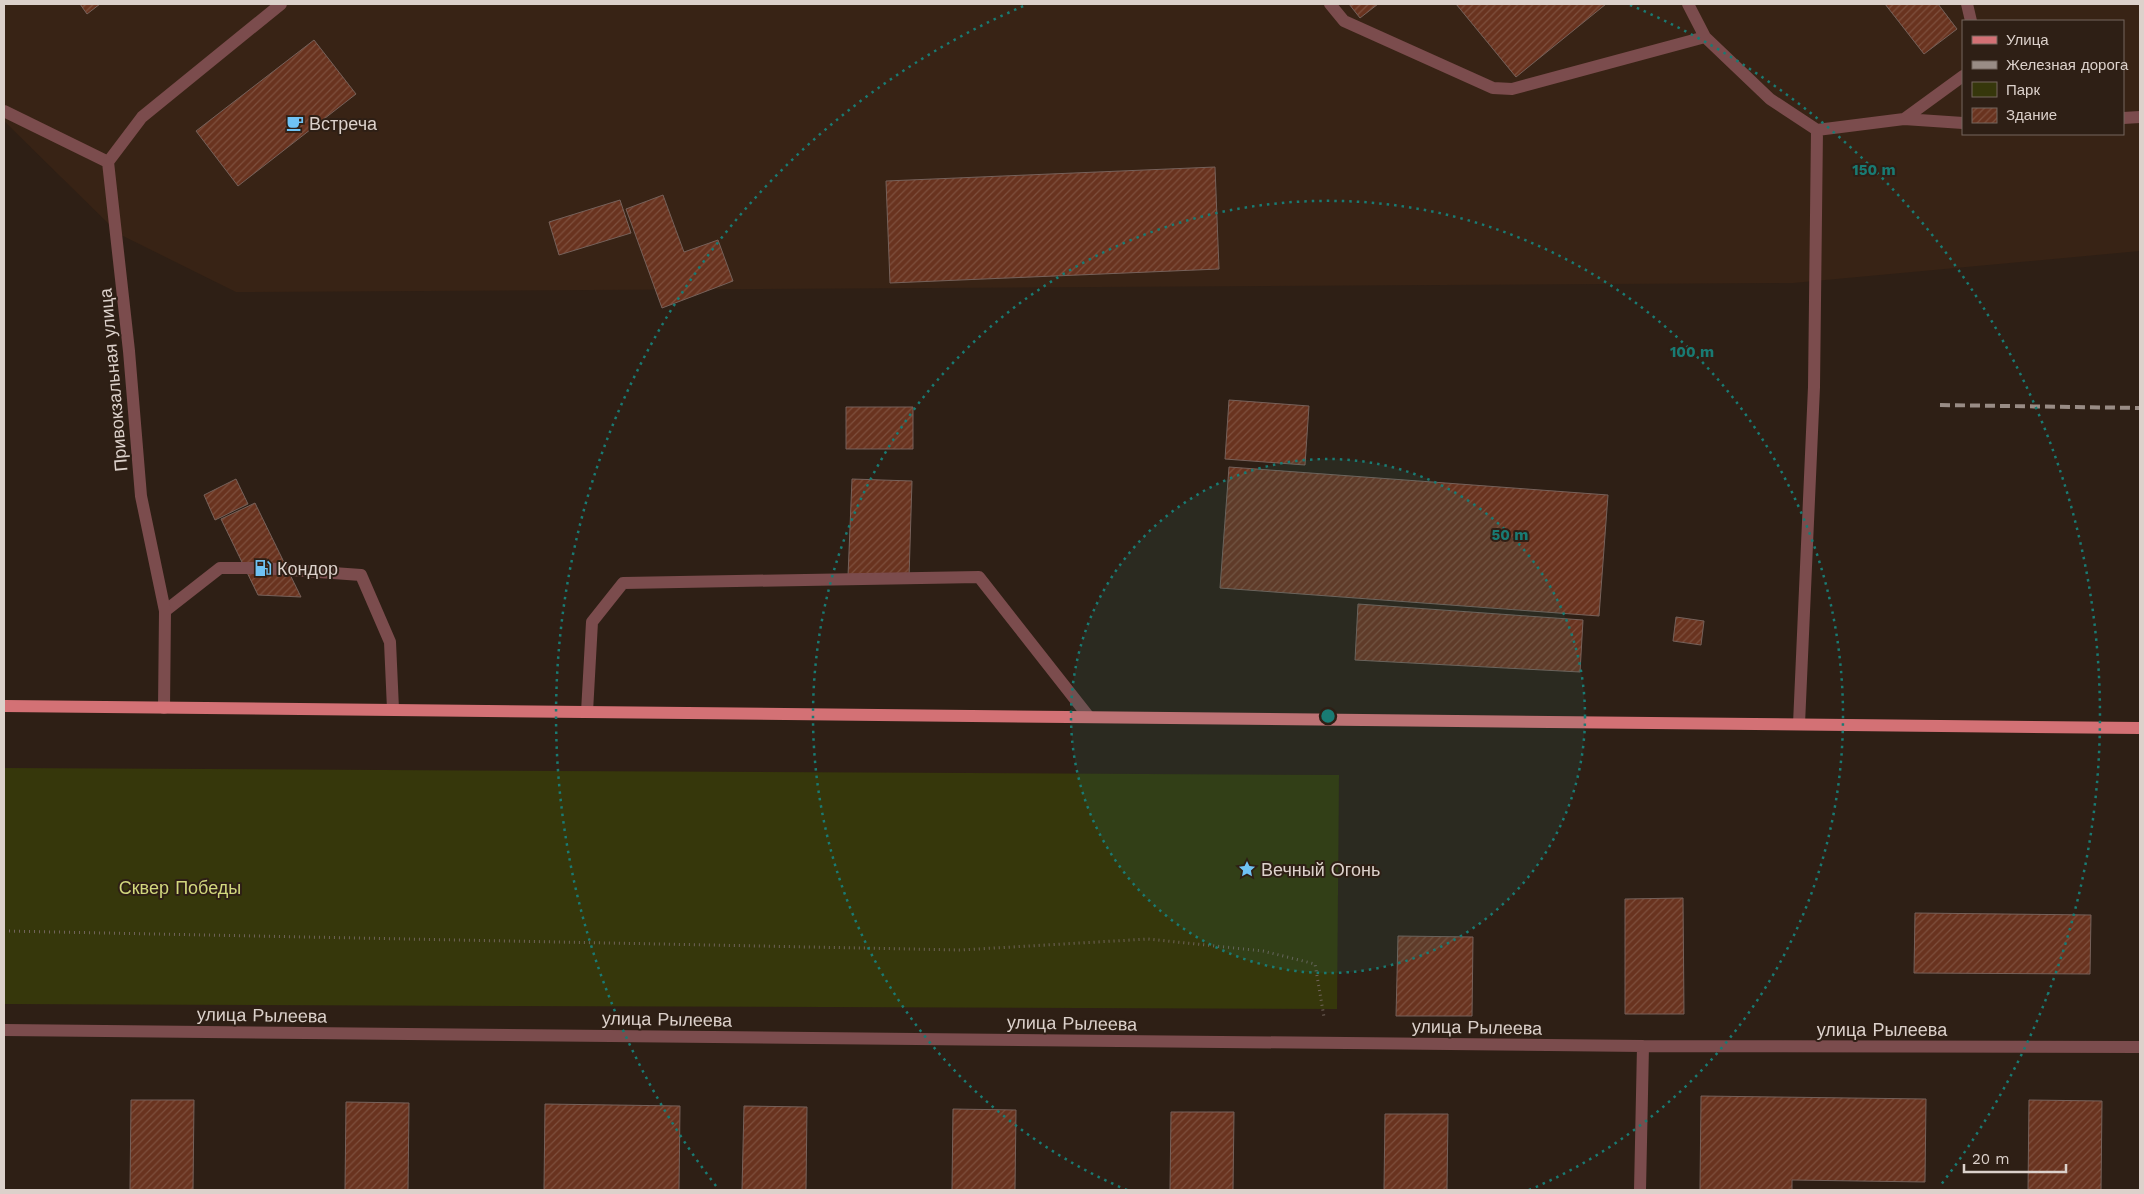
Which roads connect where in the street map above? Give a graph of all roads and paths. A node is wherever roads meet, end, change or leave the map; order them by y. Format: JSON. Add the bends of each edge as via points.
{"nodes":[{"id":1,"x":281,"y":4,"type":"edge"},
{"id":2,"x":1330,"y":4,"type":"edge"},
{"id":3,"x":1688,"y":4,"type":"edge"},
{"id":4,"x":1967,"y":4,"type":"edge"},
{"id":5,"x":1971,"y":20,"type":"edge"},
{"id":6,"x":1705,"y":38,"type":"junction"},
{"id":7,"x":1962,"y":77,"type":"edge"},
{"id":8,"x":4,"y":111,"type":"edge"},
{"id":9,"x":2140,"y":116,"type":"edge"},
{"id":10,"x":2124,"y":118,"type":"edge"},
{"id":11,"x":1904,"y":119,"type":"junction"},
{"id":12,"x":1962,"y":122,"type":"edge"},
{"id":13,"x":1817,"y":130,"type":"junction"},
{"id":14,"x":108,"y":162,"type":"junction"},
{"id":15,"x":165,"y":611,"type":"junction"},
{"id":16,"x":4,"y":706,"type":"edge"},
{"id":17,"x":164,"y":708,"type":"junction"},
{"id":18,"x":393,"y":710,"type":"junction"},
{"id":19,"x":587,"y":712,"type":"junction"},
{"id":20,"x":1089,"y":717,"type":"junction"},
{"id":21,"x":1798,"y":724,"type":"junction"},
{"id":22,"x":2140,"y":728,"type":"edge"},
{"id":23,"x":4,"y":931,"type":"edge"},
{"id":24,"x":1324,"y":1017,"type":"dead end"},
{"id":25,"x":4,"y":1030,"type":"edge"},
{"id":26,"x":1643,"y":1046,"type":"junction"},
{"id":27,"x":2140,"y":1047,"type":"edge"},
{"id":28,"x":1640,"y":1190,"type":"edge"}],
"edges":[{"from":1,"to":14,"type":"street","via":[[142,117]]},
{"from":2,"to":6,"type":"street","via":[[1344,21],[1493,88],[1512,89]]},
{"from":3,"to":6,"type":"street"},
{"from":4,"to":5,"type":"street"},
{"from":6,"to":13,"type":"street","via":[[1770,99]]},
{"from":7,"to":11,"type":"street"},
{"from":8,"to":14,"type":"street"},
{"from":9,"to":10,"type":"street"},
{"from":11,"to":12,"type":"street"},
{"from":11,"to":13,"type":"street"},
{"from":13,"to":21,"type":"street","via":[[1814,388]]},
{"from":14,"to":15,"type":"street","name":"Привокзальная улица","via":[[141,496]]},
{"from":15,"to":17,"type":"street","name":"Привокзальная улица"},
{"from":15,"to":18,"type":"street","via":[[220,568],[361,576],[390,642]]},
{"from":16,"to":17,"type":"main road"},
{"from":17,"to":18,"type":"main road"},
{"from":18,"to":19,"type":"main road"},
{"from":19,"to":20,"type":"main road"},
{"from":19,"to":20,"type":"street","via":[[592,622],[624,583],[979,577]]},
{"from":20,"to":21,"type":"main road"},
{"from":21,"to":22,"type":"main road"},
{"from":23,"to":24,"type":"path","via":[[961,950],[1148,939],[1263,951],[1315,964]]},
{"from":25,"to":26,"type":"street","name":"улица Рылеева"},
{"from":26,"to":27,"type":"street","name":"улица Рылеева"},
{"from":26,"to":28,"type":"street"}]}
